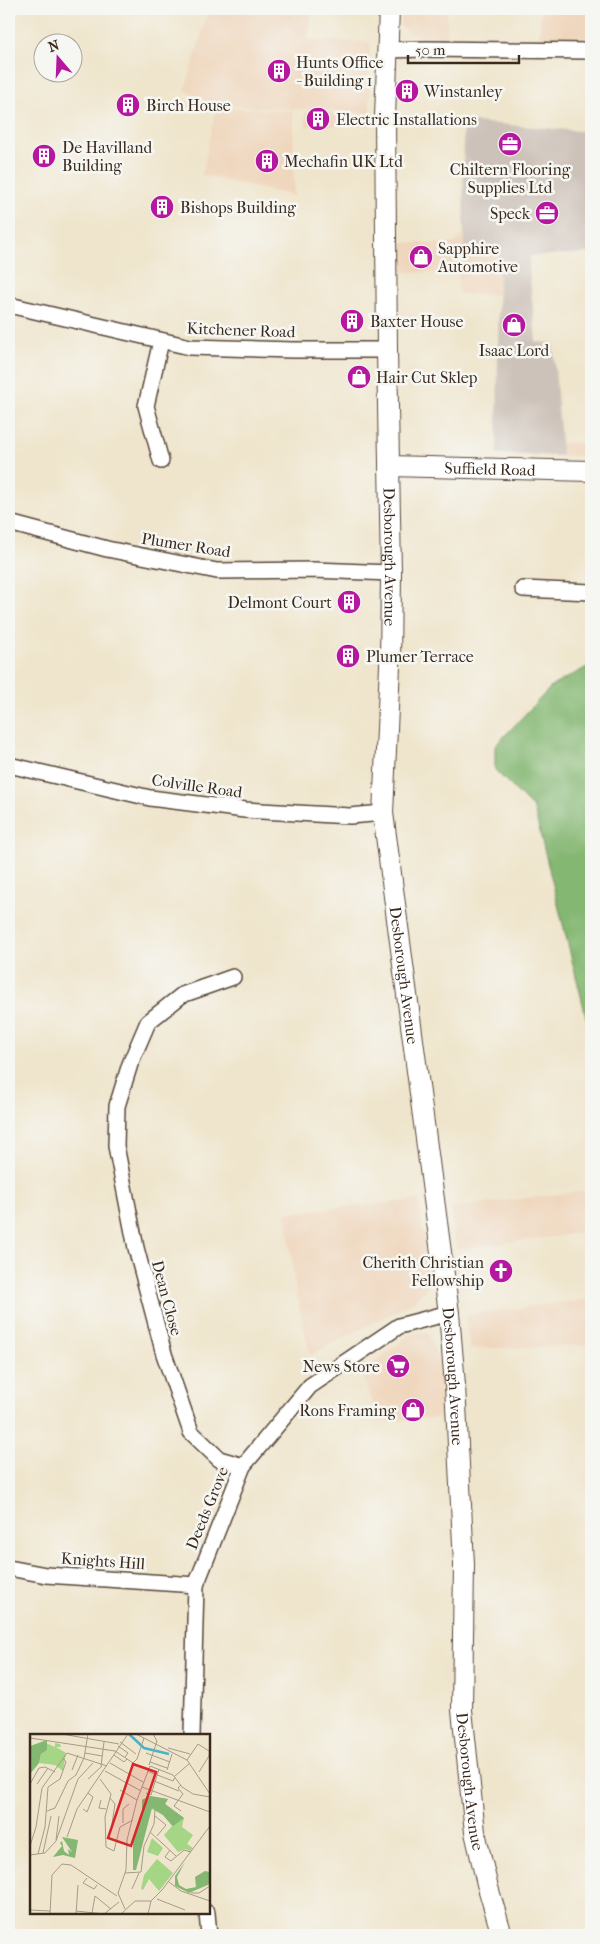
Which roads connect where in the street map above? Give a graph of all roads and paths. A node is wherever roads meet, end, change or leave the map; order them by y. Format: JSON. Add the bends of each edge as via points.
{"nodes":[{"id":1,"x":388,"y":9,"type":"edge"},
{"id":2,"x":386,"y":50,"type":"junction"},
{"id":3,"x":591,"y":51,"type":"edge"},
{"id":4,"x":9,"y":305,"type":"edge"},
{"id":5,"x":161,"y":341,"type":"junction"},
{"id":6,"x":387,"y":350,"type":"junction"},
{"id":7,"x":161,"y":460,"type":"dead end"},
{"id":8,"x":389,"y":466,"type":"junction"},
{"id":9,"x":591,"y":471,"type":"edge"},
{"id":10,"x":9,"y":523,"type":"edge"},
{"id":11,"x":391,"y":573,"type":"junction"},
{"id":12,"x":523,"y":589,"type":"dead end"},
{"id":13,"x":591,"y":592,"type":"edge"},
{"id":14,"x":9,"y":765,"type":"edge"},
{"id":15,"x":383,"y":813,"type":"junction"},
{"id":16,"x":233,"y":977,"type":"dead end"},
{"id":17,"x":449,"y":1313,"type":"junction"},
{"id":18,"x":243,"y":1466,"type":"junction"},
{"id":19,"x":9,"y":1568,"type":"edge"},
{"id":20,"x":196,"y":1585,"type":"junction"},
{"id":21,"x":192,"y":1734,"type":"edge"},
{"id":22,"x":207,"y":1914,"type":"edge"},
{"id":23,"x":209,"y":1935,"type":"edge"},
{"id":24,"x":502,"y":1935,"type":"edge"}],
"edges":[{"from":1,"to":2,"type":"street","name":"Desborough Avenue"},
{"from":2,"to":3,"type":"street"},
{"from":2,"to":6,"type":"street","name":"Desborough Avenue"},
{"from":4,"to":5,"type":"street","name":"Kitchener Road"},
{"from":5,"to":6,"type":"street","name":"Kitchener Road","via":[[190,347]]},
{"from":5,"to":7,"type":"street","via":[[146,406]]},
{"from":6,"to":8,"type":"street","name":"Desborough Avenue"},
{"from":8,"to":9,"type":"street","name":"Suffield Road"},
{"from":8,"to":11,"type":"street","name":"Desborough Avenue"},
{"from":10,"to":11,"type":"street","name":"Plumer Road","via":[[217,571]]},
{"from":11,"to":15,"type":"street","name":"Desborough Avenue"},
{"from":12,"to":13,"type":"street"},
{"from":14,"to":15,"type":"street","name":"Colville Road","via":[[150,798],[245,810],[350,816]]},
{"from":15,"to":17,"type":"street","name":"Desborough Avenue"},
{"from":16,"to":18,"type":"street","name":"Dean Close","via":[[182,995],[148,1022],[117,1106],[116,1146],[136,1248],[164,1354],[191,1432],[219,1459]]},
{"from":17,"to":18,"type":"street","name":"Deeds Grove","via":[[399,1326],[310,1386]]},
{"from":17,"to":24,"type":"street","name":"Desborough Avenue","via":[[464,1564],[462,1710],[475,1832]]},
{"from":18,"to":20,"type":"street","name":"Deeds Grove"},
{"from":19,"to":20,"type":"street","name":"Knights Hill","via":[[46,1575]]},
{"from":20,"to":21,"type":"street","name":"Deeds Grove"},
{"from":22,"to":23,"type":"street"}]}
